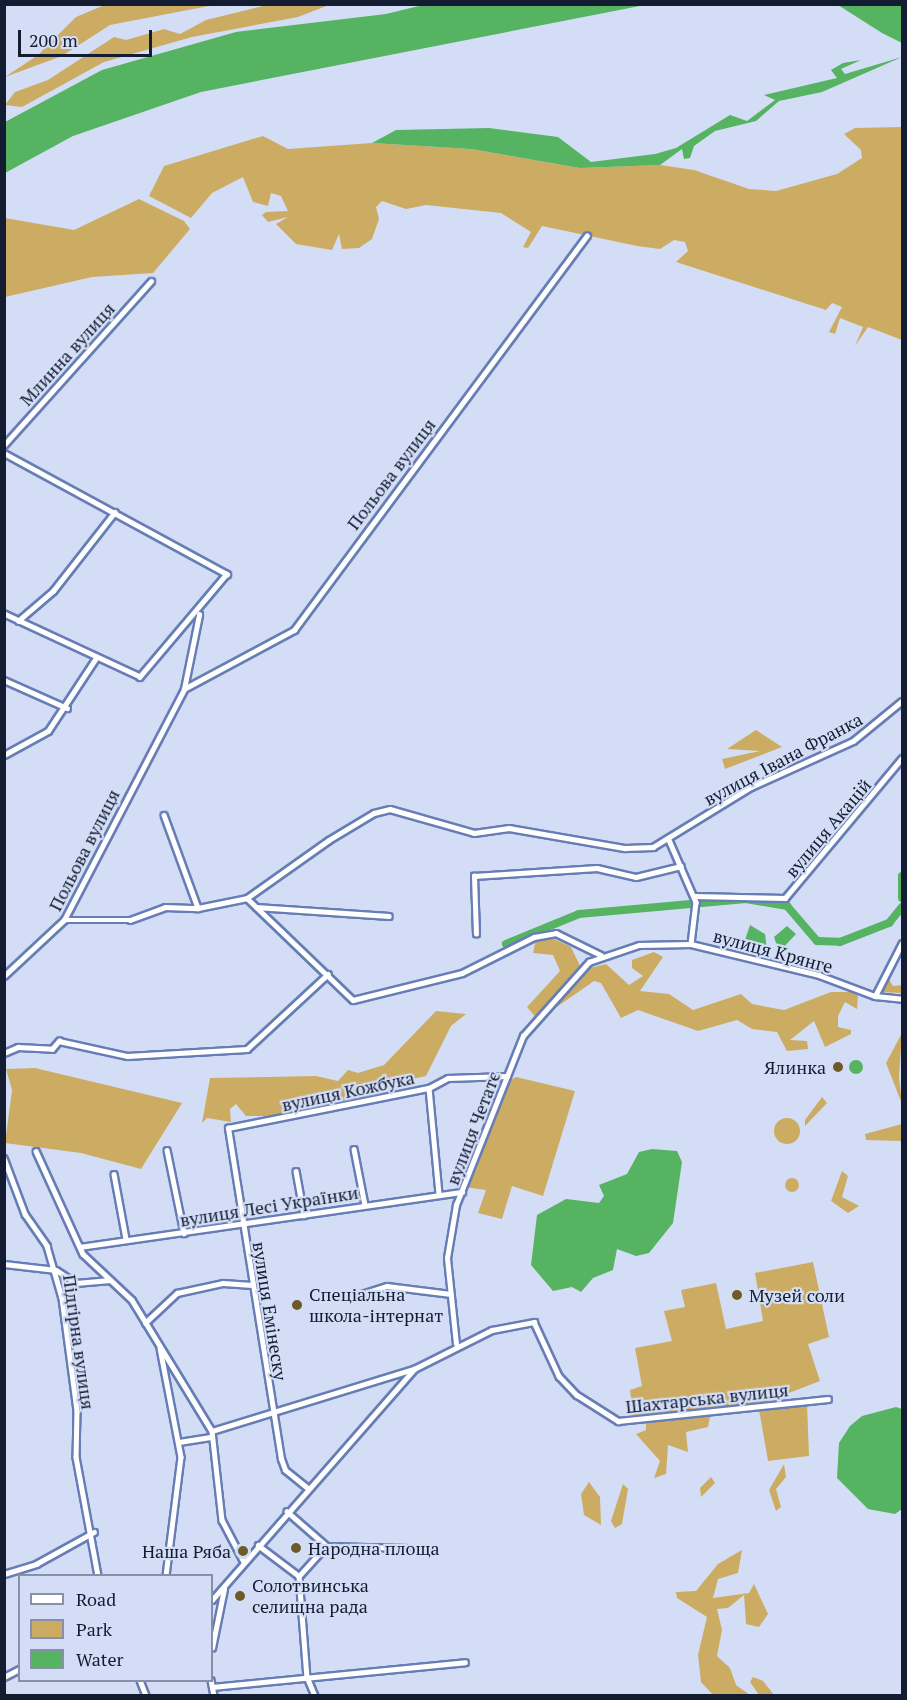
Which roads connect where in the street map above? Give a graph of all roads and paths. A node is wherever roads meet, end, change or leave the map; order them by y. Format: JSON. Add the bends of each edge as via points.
{"nodes":[{"id":1,"x":587,"y":236,"type":"dead end"},
{"id":2,"x":151,"y":281,"type":"dead end"},
{"id":3,"x":4,"y":445,"type":"edge"},
{"id":4,"x":4,"y":453,"type":"edge"},
{"id":5,"x":115,"y":512,"type":"junction"},
{"id":6,"x":4,"y":614,"type":"edge"},
{"id":7,"x":199,"y":614,"type":"junction"},
{"id":8,"x":18,"y":621,"type":"junction"},
{"id":9,"x":96,"y":658,"type":"junction"},
{"id":10,"x":4,"y":680,"type":"edge"},
{"id":11,"x":184,"y":688,"type":"junction"},
{"id":12,"x":903,"y":701,"type":"edge"},
{"id":13,"x":67,"y":708,"type":"junction"},
{"id":14,"x":4,"y":755,"type":"edge"},
{"id":15,"x":903,"y":758,"type":"edge"},
{"id":16,"x":164,"y":814,"type":"dead end"},
{"id":17,"x":669,"y":840,"type":"junction"},
{"id":18,"x":681,"y":866,"type":"junction"},
{"id":19,"x":694,"y":896,"type":"junction"},
{"id":20,"x":247,"y":898,"type":"junction"},
{"id":21,"x":256,"y":907,"type":"junction"},
{"id":22,"x":198,"y":908,"type":"junction"},
{"id":23,"x":389,"y":916,"type":"dead end"},
{"id":24,"x":64,"y":921,"type":"junction"},
{"id":25,"x":476,"y":934,"type":"dead end"},
{"id":26,"x":903,"y":943,"type":"edge"},
{"id":27,"x":691,"y":944,"type":"junction"},
{"id":28,"x":601,"y":955,"type":"junction"},
{"id":29,"x":328,"y":974,"type":"junction"},
{"id":30,"x":4,"y":976,"type":"edge"},
{"id":31,"x":875,"y":996,"type":"junction"},
{"id":32,"x":903,"y":999,"type":"edge"},
{"id":33,"x":4,"y":1053,"type":"edge"},
{"id":34,"x":507,"y":1076,"type":"junction"},
{"id":35,"x":429,"y":1088,"type":"junction"},
{"id":36,"x":228,"y":1128,"type":"joint"},
{"id":37,"x":354,"y":1149,"type":"dead end"},
{"id":38,"x":167,"y":1150,"type":"dead end"},
{"id":39,"x":36,"y":1151,"type":"dead end"},
{"id":40,"x":4,"y":1158,"type":"edge"},
{"id":41,"x":296,"y":1171,"type":"dead end"},
{"id":42,"x":114,"y":1174,"type":"dead end"},
{"id":43,"x":462,"y":1192,"type":"junction"},
{"id":44,"x":439,"y":1194,"type":"junction"},
{"id":45,"x":365,"y":1205,"type":"junction"},
{"id":46,"x":304,"y":1215,"type":"junction"},
{"id":47,"x":242,"y":1224,"type":"junction"},
{"id":48,"x":184,"y":1233,"type":"junction"},
{"id":49,"x":126,"y":1239,"type":"junction"},
{"id":50,"x":80,"y":1247,"type":"junction"},
{"id":51,"x":4,"y":1264,"type":"edge"},
{"id":52,"x":56,"y":1270,"type":"junction"},
{"id":53,"x":110,"y":1280,"type":"junction"},
{"id":54,"x":76,"y":1283,"type":"junction"},
{"id":55,"x":252,"y":1285,"type":"junction"},
{"id":56,"x":362,"y":1294,"type":"dead end"},
{"id":57,"x":450,"y":1294,"type":"junction"},
{"id":58,"x":62,"y":1298,"type":"junction"},
{"id":59,"x":145,"y":1323,"type":"junction"},
{"id":60,"x":456,"y":1344,"type":"junction"},
{"id":61,"x":160,"y":1348,"type":"junction"},
{"id":62,"x":414,"y":1369,"type":"junction"},
{"id":63,"x":828,"y":1399,"type":"dead end"},
{"id":64,"x":273,"y":1416,"type":"junction"},
{"id":65,"x":212,"y":1434,"type":"junction"},
{"id":66,"x":179,"y":1442,"type":"junction"},
{"id":67,"x":307,"y":1488,"type":"junction"},
{"id":68,"x":287,"y":1512,"type":"junction"},
{"id":69,"x":94,"y":1532,"type":"junction"},
{"id":70,"x":258,"y":1545,"type":"junction"},
{"id":71,"x":326,"y":1546,"type":"junction"},
{"id":72,"x":406,"y":1548,"type":"dead end"},
{"id":73,"x":244,"y":1562,"type":"junction"},
{"id":74,"x":4,"y":1574,"type":"edge"},
{"id":75,"x":98,"y":1574,"type":"edge"},
{"id":76,"x":166,"y":1574,"type":"edge"},
{"id":77,"x":299,"y":1576,"type":"junction"},
{"id":78,"x":225,"y":1586,"type":"junction"},
{"id":79,"x":213,"y":1599,"type":"edge"},
{"id":80,"x":213,"y":1643,"type":"edge"},
{"id":81,"x":465,"y":1662,"type":"dead end"},
{"id":82,"x":18,"y":1670,"type":"edge"},
{"id":83,"x":4,"y":1677,"type":"edge"},
{"id":84,"x":308,"y":1677,"type":"junction"},
{"id":85,"x":212,"y":1682,"type":"edge"},
{"id":86,"x":212,"y":1687,"type":"junction"},
{"id":87,"x":214,"y":1695,"type":"edge"},
{"id":88,"x":315,"y":1695,"type":"edge"}],
"edges":[{"from":1,"to":11,"type":"street","name":"Польова вулиця","via":[[294,630]]},
{"from":2,"to":3,"type":"street","name":"Млинна вулиця"},
{"from":4,"to":5,"type":"street"},
{"from":5,"to":7,"type":"street","via":[[227,574]]},
{"from":5,"to":8,"type":"street","via":[[60,583]]},
{"from":6,"to":8,"type":"street"},
{"from":7,"to":9,"type":"street","via":[[144,675]]},
{"from":7,"to":11,"type":"street","name":"Польова вулиця"},
{"from":8,"to":9,"type":"street"},
{"from":9,"to":13,"type":"street"},
{"from":10,"to":13,"type":"street"},
{"from":11,"to":24,"type":"street","name":"Польова вулиця"},
{"from":12,"to":17,"type":"street","name":"вулиця Івана Франка","via":[[853,741],[751,787]]},
{"from":13,"to":14,"type":"street","via":[[48,731]]},
{"from":15,"to":19,"type":"street","name":"вулиця Акацій","via":[[785,898]]},
{"from":16,"to":22,"type":"street"},
{"from":17,"to":18,"type":"street"},
{"from":17,"to":20,"type":"street","name":"вулиця Івана Франка","via":[[638,849],[531,830],[474,833],[390,809],[347,829]]},
{"from":18,"to":19,"type":"street"},
{"from":18,"to":25,"type":"street","via":[[636,877],[597,868],[474,876]]},
{"from":19,"to":27,"type":"street"},
{"from":20,"to":21,"type":"street"},
{"from":20,"to":22,"type":"street","name":"вулиця Івана Франка"},
{"from":21,"to":23,"type":"street"},
{"from":21,"to":29,"type":"street"},
{"from":22,"to":24,"type":"street","name":"вулиця Івана Франка","via":[[165,907],[130,920]]},
{"from":24,"to":30,"type":"street","name":"Польова вулиця"},
{"from":26,"to":31,"type":"street","via":[[879,980]]},
{"from":27,"to":28,"type":"street","name":"вулиця Крянге","via":[[639,945]]},
{"from":27,"to":31,"type":"street","name":"вулиця Крянге","via":[[819,975]]},
{"from":28,"to":29,"type":"street","via":[[556,933],[534,937],[462,973],[353,1000]]},
{"from":28,"to":34,"type":"street","name":"вулиця Четатє","via":[[531,1021]]},
{"from":29,"to":33,"type":"street","via":[[247,1049],[127,1056],[59,1041],[52,1049],[18,1047]]},
{"from":31,"to":32,"type":"street","name":"вулиця Крянге"},
{"from":34,"to":35,"type":"street","name":"вулиця Кожбука","via":[[448,1078]]},
{"from":34,"to":43,"type":"street","name":"вулиця Четатє"},
{"from":35,"to":36,"type":"street","name":"вулиця Кожбука"},
{"from":35,"to":44,"type":"street"},
{"from":36,"to":47,"type":"street","name":"вулиця Емінеску"},
{"from":37,"to":45,"type":"street"},
{"from":38,"to":48,"type":"street"},
{"from":39,"to":50,"type":"street"},
{"from":40,"to":52,"type":"street","name":"Підгірна вулиця","via":[[17,1197]]},
{"from":41,"to":46,"type":"street"},
{"from":42,"to":49,"type":"street"},
{"from":43,"to":44,"type":"street","name":"вулиця Лесі Українки"},
{"from":43,"to":57,"type":"street","name":"вулиця Четатє","via":[[449,1236]]},
{"from":44,"to":45,"type":"street","name":"вулиця Лесі Українки"},
{"from":45,"to":46,"type":"street","name":"вулиця Лесі Українки"},
{"from":46,"to":47,"type":"street","name":"вулиця Лесі Українки"},
{"from":47,"to":48,"type":"street","name":"вулиця Лесі Українки"},
{"from":47,"to":55,"type":"street","name":"вулиця Емінеску"},
{"from":48,"to":49,"type":"street","name":"вулиця Лесі Українки"},
{"from":49,"to":50,"type":"street","name":"вулиця Лесі Українки"},
{"from":50,"to":53,"type":"street"},
{"from":51,"to":52,"type":"street"},
{"from":52,"to":54,"type":"street"},
{"from":52,"to":58,"type":"street","name":"Підгірна вулиця"},
{"from":53,"to":54,"type":"street"},
{"from":53,"to":59,"type":"street","via":[[132,1300]]},
{"from":54,"to":58,"type":"street"},
{"from":55,"to":59,"type":"street","via":[[223,1282],[177,1293]]},
{"from":55,"to":64,"type":"street","name":"вулиця Емінеску"},
{"from":56,"to":57,"type":"street","via":[[387,1286]]},
{"from":57,"to":60,"type":"street","name":"вулиця Четатє"},
{"from":58,"to":69,"type":"street","name":"Підгірна вулиця","via":[[77,1411],[76,1457]]},
{"from":59,"to":61,"type":"street"},
{"from":60,"to":62,"type":"street","name":"Шахтарська вулиця"},
{"from":60,"to":63,"type":"street","name":"Шахтарська вулиця","via":[[534,1322],[559,1376],[577,1395],[627,1423]]},
{"from":61,"to":65,"type":"street"},
{"from":61,"to":66,"type":"street"},
{"from":62,"to":64,"type":"street"},
{"from":62,"to":67,"type":"street","name":"Шахтарська вулиця"},
{"from":64,"to":65,"type":"street"},
{"from":64,"to":67,"type":"street","name":"вулиця Емінеску","via":[[285,1470]]},
{"from":65,"to":66,"type":"street"},
{"from":65,"to":73,"type":"street","via":[[222,1520]]},
{"from":66,"to":76,"type":"street"},
{"from":67,"to":68,"type":"street","name":"Шахтарська вулиця"},
{"from":68,"to":70,"type":"street","name":"Шахтарська вулиця"},
{"from":68,"to":71,"type":"street"},
{"from":69,"to":74,"type":"street","via":[[36,1564]]},
{"from":69,"to":75,"type":"street","name":"Підгірна вулиця"},
{"from":70,"to":73,"type":"street","name":"Шахтарська вулиця"},
{"from":70,"to":77,"type":"street"},
{"from":71,"to":72,"type":"street"},
{"from":71,"to":77,"type":"street"},
{"from":73,"to":78,"type":"street","name":"Шахтарська вулиця"},
{"from":77,"to":84,"type":"street"},
{"from":78,"to":79,"type":"street","name":"Шахтарська вулиця"},
{"from":78,"to":80,"type":"street"},
{"from":81,"to":84,"type":"street"},
{"from":82,"to":83,"type":"street"},
{"from":84,"to":86,"type":"street"},
{"from":84,"to":88,"type":"street"},
{"from":85,"to":86,"type":"street"},
{"from":86,"to":87,"type":"street"}]}
